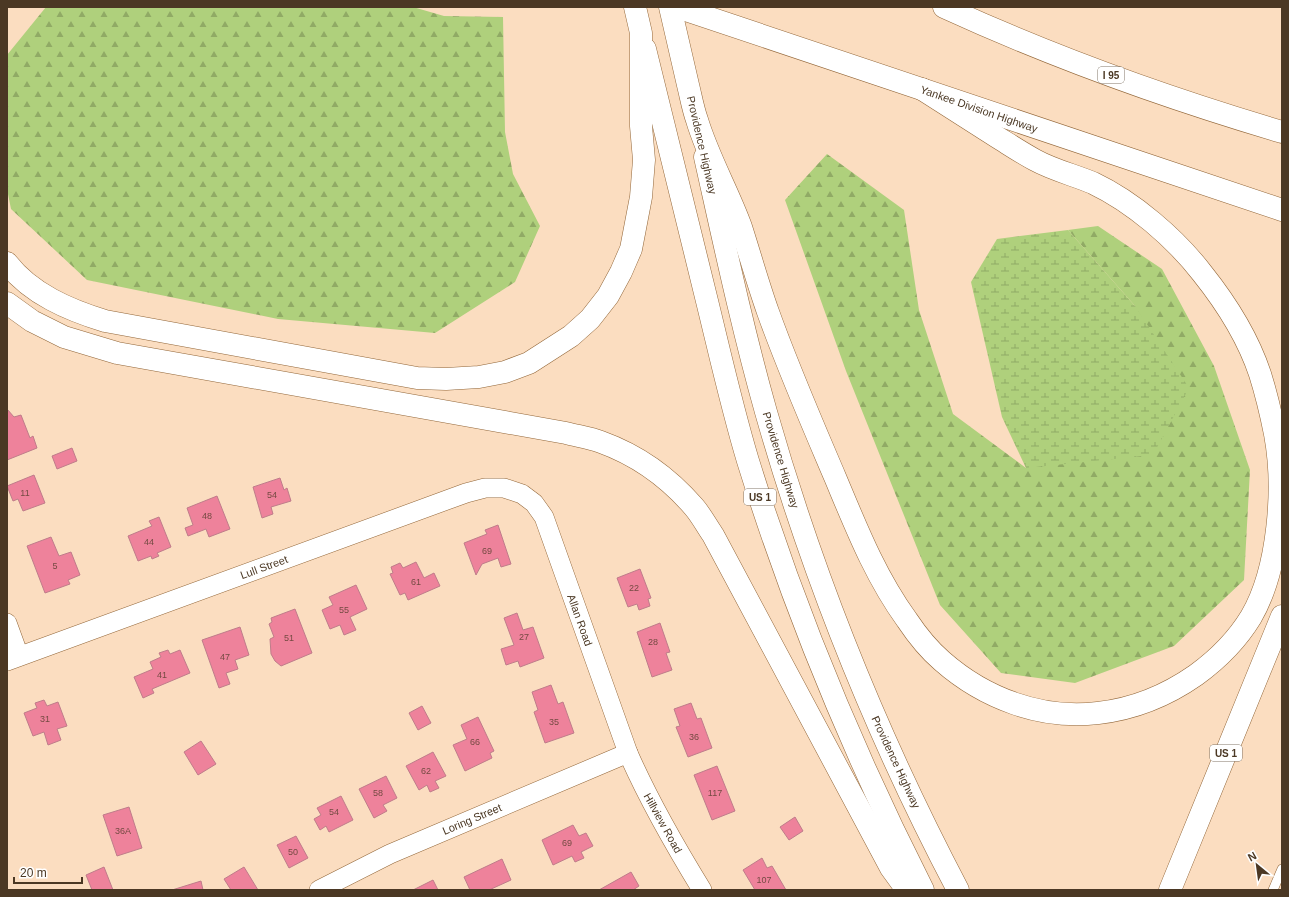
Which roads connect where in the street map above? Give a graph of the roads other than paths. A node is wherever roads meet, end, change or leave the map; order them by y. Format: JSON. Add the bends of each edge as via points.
{"nodes":[{"id":1,"x":634,"y":7,"type":"edge"},
{"id":2,"x":670,"y":7,"type":"edge"},
{"id":3,"x":677,"y":7,"type":"edge"},
{"id":4,"x":944,"y":7,"type":"edge"},
{"id":5,"x":647,"y":82,"type":"junction"},
{"id":6,"x":922,"y":89,"type":"junction"},
{"id":7,"x":697,"y":120,"type":"junction"},
{"id":8,"x":1282,"y":132,"type":"edge"},
{"id":9,"x":1282,"y":210,"type":"edge"},
{"id":10,"x":7,"y":263,"type":"edge"},
{"id":11,"x":7,"y":303,"type":"edge"},
{"id":12,"x":522,"y":494,"type":"joint"},
{"id":13,"x":1282,"y":616,"type":"edge"},
{"id":14,"x":7,"y":623,"type":"edge"},
{"id":15,"x":13,"y":658,"type":"edge"},
{"id":16,"x":628,"y":753,"type":"junction"},
{"id":17,"x":1282,"y":869,"type":"edge"},
{"id":18,"x":319,"y":890,"type":"edge"},
{"id":19,"x":702,"y":890,"type":"edge"},
{"id":20,"x":907,"y":890,"type":"edge"},
{"id":21,"x":923,"y":890,"type":"edge"},
{"id":22,"x":958,"y":890,"type":"edge"},
{"id":23,"x":1170,"y":890,"type":"edge"},
{"id":24,"x":1273,"y":890,"type":"edge"}],
"edges":[{"from":1,"to":5,"type":"main road","via":[[641,33]]},
{"from":2,"to":7,"type":"main road","name":"Providence Highway"},
{"from":3,"to":6,"type":"main road","name":"Yankee Division Highway"},
{"from":4,"to":8,"type":"main road","number":"I 95","via":[[1078,64]]},
{"from":5,"to":10,"type":"main road","via":[[641,126],[644,160],[641,197],[631,248],[621,272],[608,296],[590,319],[571,336],[529,363],[505,372],[446,380],[417,378],[105,321],[77,313],[52,300],[30,285]]},
{"from":5,"to":21,"type":"main road","number":"US 1","via":[[736,422],[774,542],[845,725]]},
{"from":6,"to":7,"type":"main road","via":[[1039,163],[1090,182],[1137,210],[1162,231],[1201,271],[1240,330],[1259,371],[1276,436],[1279,476],[1277,533],[1263,590],[1253,614],[1224,652],[1183,684],[1135,706],[1088,714],[1065,714],[1017,705],[997,697],[957,673],[921,640],[890,597],[858,531],[781,347],[740,225]]},
{"from":6,"to":9,"type":"main road","name":"Yankee Division Highway"},
{"from":7,"to":22,"type":"main road","name":"Providence Highway","via":[[747,341],[766,412],[803,529],[839,628],[876,717]]},
{"from":11,"to":20,"type":"main road","via":[[32,321],[64,337],[117,353],[566,433],[601,442],[630,455],[658,473],[695,508],[713,535],[891,868]]},
{"from":12,"to":15,"type":"street","name":"Lull Street","via":[[504,488],[486,488],[466,493]]},
{"from":12,"to":16,"type":"street","name":"Allan Road","via":[[534,503],[544,517]]},
{"from":13,"to":23,"type":"main road","number":"US 1"},
{"from":14,"to":15,"type":"street"},
{"from":16,"to":18,"type":"street","name":"Loring Street","via":[[390,854]]},
{"from":16,"to":19,"type":"street","name":"Hillview Road","via":[[659,818]]},
{"from":17,"to":24,"type":"lane"}]}
